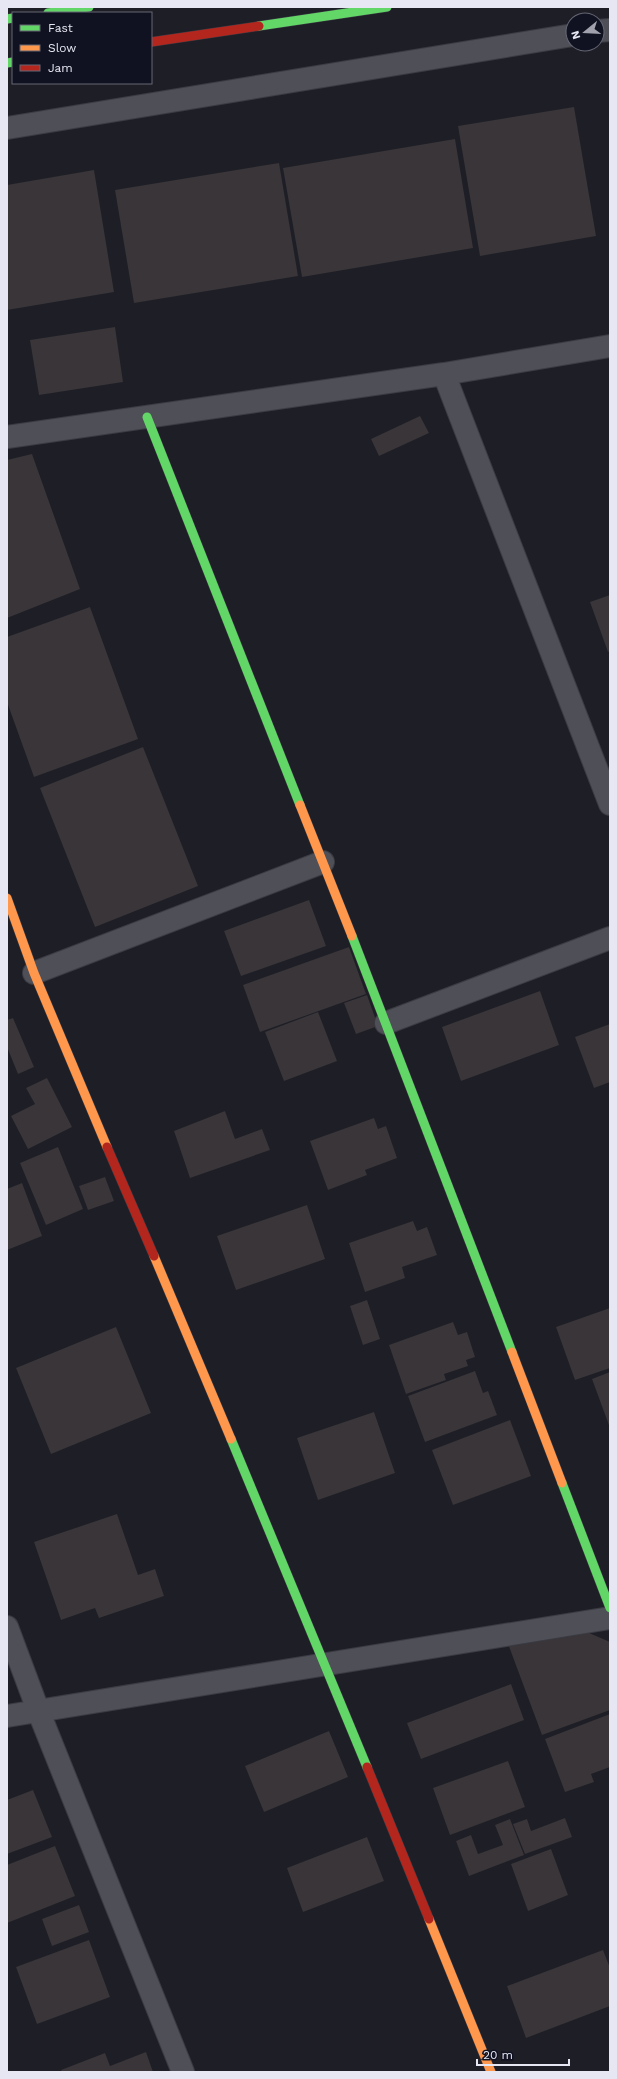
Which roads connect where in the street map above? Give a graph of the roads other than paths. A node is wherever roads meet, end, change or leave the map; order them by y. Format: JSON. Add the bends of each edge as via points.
{"nodes":[{"id":1,"x":89,"y":7,"type":"edge"},
{"id":2,"x":387,"y":7,"type":"edge"},
{"id":3,"x":55,"y":12,"type":"edge"},
{"id":4,"x":565,"y":36,"type":"edge"},
{"id":5,"x":152,"y":42,"type":"edge"},
{"id":6,"x":7,"y":128,"type":"edge"},
{"id":7,"x":610,"y":346,"type":"edge"},
{"id":8,"x":444,"y":374,"type":"junction"},
{"id":9,"x":148,"y":417,"type":"junction"},
{"id":10,"x":7,"y":437,"type":"edge"},
{"id":11,"x":610,"y":804,"type":"edge"},
{"id":12,"x":323,"y":862,"type":"junction"},
{"id":13,"x":7,"y":898,"type":"edge"},
{"id":14,"x":610,"y":938,"type":"edge"},
{"id":15,"x":34,"y":973,"type":"junction"},
{"id":16,"x":386,"y":1023,"type":"junction"},
{"id":17,"x":610,"y":1608,"type":"edge"},
{"id":18,"x":610,"y":1618,"type":"edge"},
{"id":19,"x":7,"y":1627,"type":"edge"},
{"id":20,"x":326,"y":1664,"type":"junction"},
{"id":21,"x":38,"y":1710,"type":"junction"},
{"id":22,"x":7,"y":1716,"type":"edge"},
{"id":23,"x":183,"y":2072,"type":"edge"},
{"id":24,"x":491,"y":2072,"type":"edge"}],
"edges":[{"from":1,"to":3,"type":"main road"},
{"from":2,"to":5,"type":"main road"},
{"from":4,"to":6,"type":"street"},
{"from":7,"to":8,"type":"street"},
{"from":8,"to":9,"type":"street"},
{"from":8,"to":11,"type":"street"},
{"from":9,"to":10,"type":"street"},
{"from":9,"to":12,"type":"main road"},
{"from":12,"to":15,"type":"street"},
{"from":12,"to":16,"type":"main road"},
{"from":13,"to":15,"type":"main road"},
{"from":14,"to":16,"type":"street"},
{"from":15,"to":20,"type":"main road"},
{"from":16,"to":17,"type":"main road"},
{"from":18,"to":20,"type":"street"},
{"from":19,"to":21,"type":"street"},
{"from":20,"to":21,"type":"street"},
{"from":20,"to":24,"type":"main road"},
{"from":21,"to":22,"type":"street"},
{"from":21,"to":23,"type":"street"}]}
